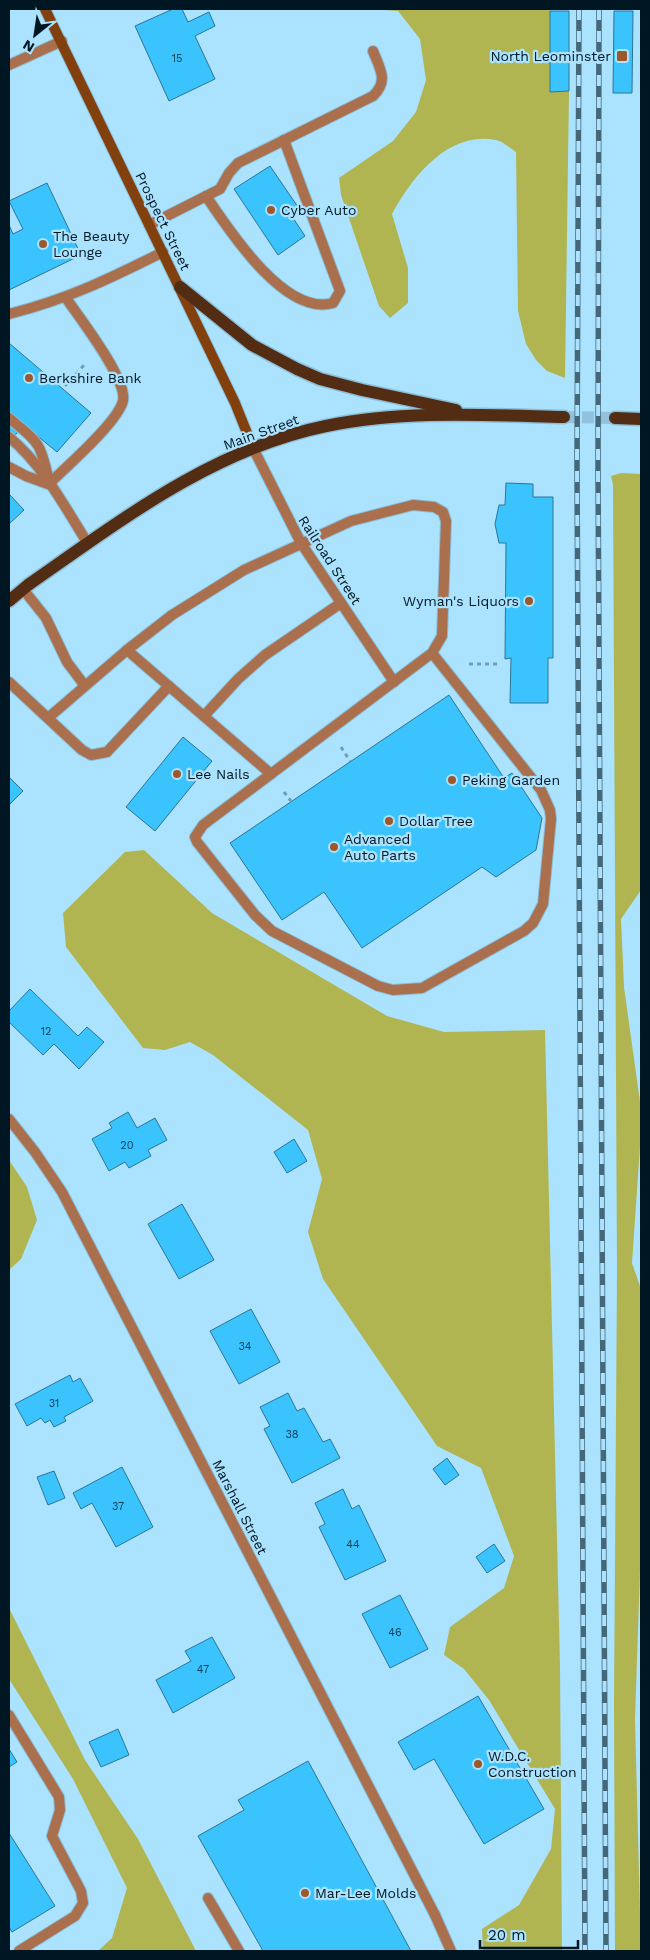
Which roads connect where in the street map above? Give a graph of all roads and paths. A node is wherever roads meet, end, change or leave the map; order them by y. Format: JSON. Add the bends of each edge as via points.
{"nodes":[{"id":1,"x":45,"y":9,"type":"edge"},
{"id":2,"x":62,"y":41,"type":"junction"},
{"id":3,"x":373,"y":51,"type":"dead end"},
{"id":4,"x":9,"y":65,"type":"edge"},
{"id":5,"x":284,"y":140,"type":"junction"},
{"id":6,"x":206,"y":196,"type":"junction"},
{"id":7,"x":149,"y":225,"type":"junction"},
{"id":8,"x":163,"y":252,"type":"junction"},
{"id":9,"x":180,"y":287,"type":"junction"},
{"id":10,"x":66,"y":298,"type":"junction"},
{"id":11,"x":9,"y":314,"type":"edge"},
{"id":12,"x":99,"y":347,"type":"junction"},
{"id":13,"x":65,"y":386,"type":"dead end"},
{"id":14,"x":478,"y":414,"type":"junction"},
{"id":15,"x":564,"y":417,"type":"tunnel mouth"},
{"id":16,"x":9,"y":418,"type":"edge"},
{"id":17,"x":615,"y":418,"type":"tunnel mouth"},
{"id":18,"x":641,"y":419,"type":"edge"},
{"id":19,"x":9,"y":437,"type":"edge"},
{"id":20,"x":254,"y":448,"type":"junction"},
{"id":21,"x":9,"y":467,"type":"edge"},
{"id":22,"x":49,"y":484,"type":"junction"},
{"id":23,"x":301,"y":543,"type":"junction"},
{"id":24,"x":88,"y":544,"type":"junction"},
{"id":25,"x":23,"y":589,"type":"junction"},
{"id":26,"x":9,"y":601,"type":"edge"},
{"id":27,"x":341,"y":603,"type":"junction"},
{"id":28,"x":127,"y":650,"type":"junction"},
{"id":29,"x":432,"y":653,"type":"junction"},
{"id":30,"x":9,"y":682,"type":"edge"},
{"id":31,"x":394,"y":682,"type":"junction"},
{"id":32,"x":85,"y":686,"type":"junction"},
{"id":33,"x":169,"y":686,"type":"junction"},
{"id":34,"x":204,"y":716,"type":"junction"},
{"id":35,"x":48,"y":718,"type":"junction"},
{"id":36,"x":271,"y":774,"type":"junction"},
{"id":37,"x":9,"y":1120,"type":"edge"},
{"id":38,"x":9,"y":1715,"type":"edge"},
{"id":39,"x":208,"y":1898,"type":"dead end"},
{"id":40,"x":19,"y":1951,"type":"edge"},
{"id":41,"x":239,"y":1951,"type":"edge"},
{"id":42,"x":451,"y":1951,"type":"edge"}],
"edges":[{"from":1,"to":2,"type":"main road","name":"Prospect Street"},
{"from":2,"to":4,"type":"street"},
{"from":2,"to":7,"type":"main road","name":"Prospect Street"},
{"from":3,"to":5,"type":"street","via":[[384,76],[380,90]]},
{"from":5,"to":6,"type":"street","via":[[238,163],[220,189]]},
{"from":5,"to":6,"type":"street","via":[[340,291],[333,303],[324,306],[306,302],[267,274]]},
{"from":6,"to":7,"type":"street"},
{"from":7,"to":8,"type":"main road","name":"Prospect Street"},
{"from":8,"to":9,"type":"main road","name":"Prospect Street"},
{"from":8,"to":10,"type":"street"},
{"from":9,"to":14,"type":"main road","via":[[252,345],[320,379]]},
{"from":9,"to":20,"type":"main road","name":"Prospect Street"},
{"from":10,"to":11,"type":"street"},
{"from":10,"to":12,"type":"street"},
{"from":12,"to":13,"type":"path"},
{"from":12,"to":22,"type":"street","via":[[120,379],[123,400],[111,421]]},
{"from":14,"to":15,"type":"main road","name":"Main Street"},
{"from":14,"to":20,"type":"main road","name":"Main Street","via":[[395,417],[326,426]]},
{"from":16,"to":22,"type":"street","via":[[42,450]]},
{"from":17,"to":18,"type":"main road"},
{"from":19,"to":22,"type":"street"},
{"from":20,"to":23,"type":"street","name":"Railroad Street"},
{"from":20,"to":24,"type":"main road","name":"Main Street","via":[[184,480]]},
{"from":21,"to":22,"type":"street"},
{"from":22,"to":24,"type":"street"},
{"from":23,"to":27,"type":"street","name":"Railroad Street"},
{"from":23,"to":28,"type":"street","via":[[213,587]]},
{"from":23,"to":29,"type":"street","via":[[351,521],[413,505],[434,507],[443,512],[446,521],[442,636]]},
{"from":24,"to":25,"type":"main road","name":"Main Street"},
{"from":25,"to":26,"type":"main road","name":"Main Street"},
{"from":25,"to":32,"type":"street","via":[[46,618],[67,662]]},
{"from":27,"to":31,"type":"street","name":"Railroad Street"},
{"from":27,"to":34,"type":"street","via":[[265,655]]},
{"from":28,"to":32,"type":"street"},
{"from":28,"to":33,"type":"street"},
{"from":29,"to":31,"type":"street"},
{"from":29,"to":36,"type":"street","via":[[541,790],[550,810],[543,904],[533,923],[524,931],[422,988],[400,990],[378,986],[272,931],[195,837],[203,825]]},
{"from":30,"to":35,"type":"street"},
{"from":31,"to":36,"type":"street"},
{"from":32,"to":35,"type":"street"},
{"from":33,"to":34,"type":"street"},
{"from":33,"to":35,"type":"street","via":[[107,752],[99,755],[82,750]]},
{"from":34,"to":36,"type":"street"},
{"from":37,"to":42,"type":"street","name":"Marshall Street","via":[[36,1152],[62,1192]]},
{"from":38,"to":40,"type":"street","via":[[59,1797],[60,1810],[52,1836],[81,1891],[83,1903],[75,1916]]},
{"from":39,"to":41,"type":"street"}]}
